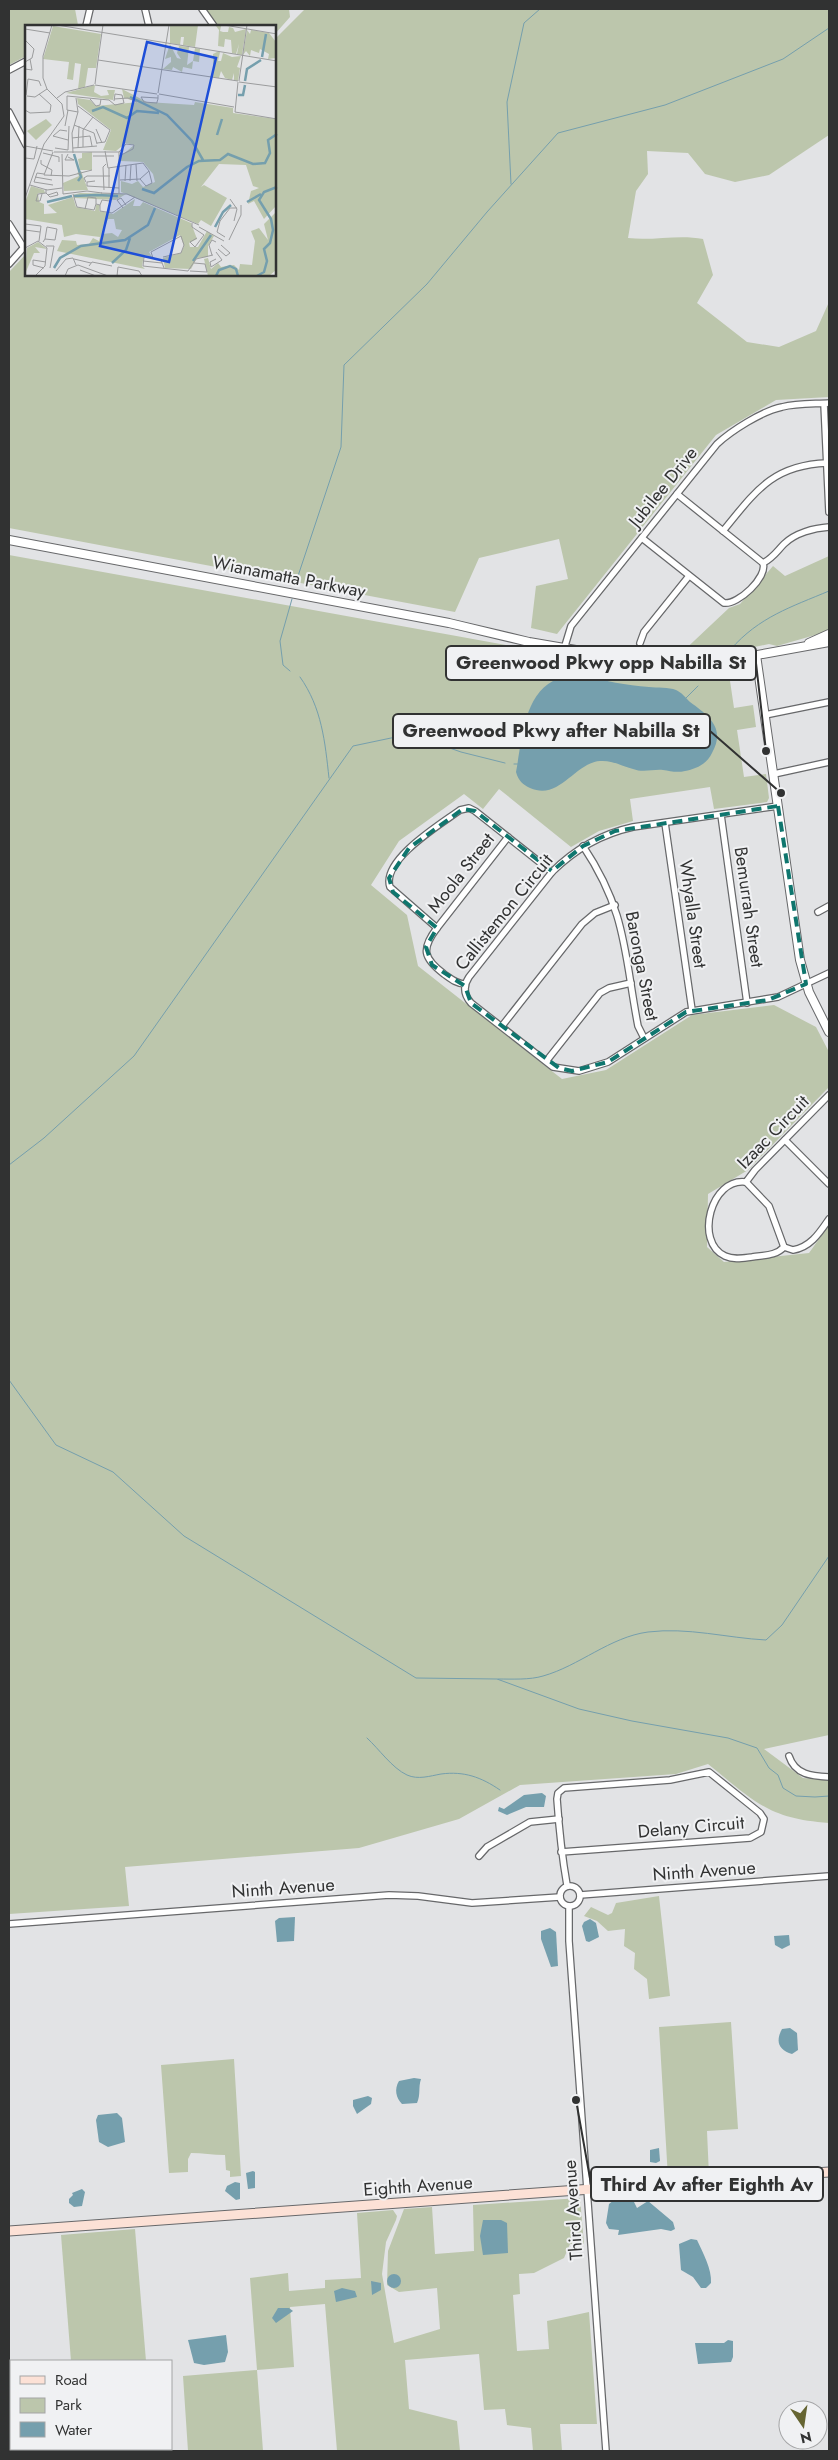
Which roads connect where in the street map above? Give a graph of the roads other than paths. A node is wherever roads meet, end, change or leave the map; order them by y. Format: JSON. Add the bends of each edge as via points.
{"nodes":[{"id":1,"x":90,"y":9,"type":"edge"},
{"id":2,"x":145,"y":9,"type":"edge"},
{"id":3,"x":202,"y":9,"type":"edge"},
{"id":4,"x":86,"y":25,"type":"edge"},
{"id":5,"x":149,"y":25,"type":"edge"},
{"id":6,"x":213,"y":25,"type":"edge"},
{"id":7,"x":25,"y":62,"type":"edge"},
{"id":8,"x":9,"y":70,"type":"edge"},
{"id":9,"x":9,"y":112,"type":"edge"},
{"id":10,"x":25,"y":143,"type":"edge"},
{"id":11,"x":9,"y":224,"type":"edge"},
{"id":12,"x":25,"y":246,"type":"edge"},
{"id":13,"x":9,"y":264,"type":"edge"},
{"id":14,"x":827,"y":404,"type":"edge"},
{"id":15,"x":827,"y":463,"type":"junction"},
{"id":16,"x":676,"y":494,"type":"junction"},
{"id":17,"x":829,"y":512,"type":"edge"},
{"id":18,"x":829,"y":527,"type":"edge"},
{"id":19,"x":723,"y":531,"type":"junction"},
{"id":20,"x":642,"y":538,"type":"junction"},
{"id":21,"x":9,"y":540,"type":"edge"},
{"id":22,"x":763,"y":563,"type":"junction"},
{"id":23,"x":689,"y":576,"type":"junction"},
{"id":24,"x":829,"y":634,"type":"edge"},
{"id":25,"x":640,"y":642,"type":"dead end"},
{"id":26,"x":829,"y":642,"type":"edge"},
{"id":27,"x":804,"y":645,"type":"junction"},
{"id":28,"x":564,"y":649,"type":"junction"},
{"id":29,"x":756,"y":655,"type":"junction"},
{"id":30,"x":829,"y":702,"type":"edge"},
{"id":31,"x":765,"y":715,"type":"junction"},
{"id":32,"x":829,"y":762,"type":"edge"},
{"id":33,"x":774,"y":774,"type":"junction"},
{"id":34,"x":778,"y":806,"type":"junction"},
{"id":35,"x":721,"y":815,"type":"junction"},
{"id":36,"x":665,"y":823,"type":"junction"},
{"id":37,"x":508,"y":837,"type":"junction"},
{"id":38,"x":583,"y":846,"type":"junction"},
{"id":39,"x":552,"y":872,"type":"junction"},
{"id":40,"x":615,"y":905,"type":"junction"},
{"id":41,"x":829,"y":906,"type":"edge"},
{"id":42,"x":818,"y":912,"type":"dead end"},
{"id":43,"x":437,"y":928,"type":"junction"},
{"id":44,"x":829,"y":973,"type":"edge"},
{"id":45,"x":631,"y":983,"type":"junction"},
{"id":46,"x":466,"y":984,"type":"junction"},
{"id":47,"x":806,"y":984,"type":"junction"},
{"id":48,"x":747,"y":1003,"type":"junction"},
{"id":49,"x":692,"y":1010,"type":"junction"},
{"id":50,"x":502,"y":1026,"type":"junction"},
{"id":51,"x":829,"y":1032,"type":"edge"},
{"id":52,"x":644,"y":1038,"type":"junction"},
{"id":53,"x":536,"y":1052,"type":"junction"},
{"id":54,"x":548,"y":1059,"type":"junction"},
{"id":55,"x":559,"y":1068,"type":"junction"},
{"id":56,"x":829,"y":1095,"type":"edge"},
{"id":57,"x":785,"y":1140,"type":"junction"},
{"id":58,"x":746,"y":1182,"type":"junction"},
{"id":59,"x":829,"y":1184,"type":"edge"},
{"id":60,"x":829,"y":1219,"type":"edge"},
{"id":61,"x":784,"y":1247,"type":"junction"},
{"id":62,"x":789,"y":1756,"type":"dead end"},
{"id":63,"x":829,"y":1777,"type":"edge"},
{"id":64,"x":559,"y":1819,"type":"junction"},
{"id":65,"x":561,"y":1852,"type":"junction"},
{"id":66,"x":479,"y":1856,"type":"dead end"},
{"id":67,"x":829,"y":1876,"type":"edge"},
{"id":68,"x":568,"y":1885,"type":"junction"},
{"id":69,"x":580,"y":1895,"type":"junction"},
{"id":70,"x":560,"y":1897,"type":"junction"},
{"id":71,"x":570,"y":1906,"type":"junction"},
{"id":72,"x":9,"y":1924,"type":"edge"},
{"id":73,"x":829,"y":2172,"type":"edge"},
{"id":74,"x":587,"y":2190,"type":"junction"},
{"id":75,"x":9,"y":2231,"type":"edge"},
{"id":76,"x":606,"y":2451,"type":"edge"}],
"edges":[{"from":1,"to":4,"type":"street"},
{"from":2,"to":5,"type":"street"},
{"from":3,"to":6,"type":"street"},
{"from":7,"to":8,"type":"street"},
{"from":9,"to":10,"type":"street"},
{"from":11,"to":12,"type":"street"},
{"from":12,"to":13,"type":"street"},
{"from":14,"to":15,"type":"street"},
{"from":14,"to":16,"type":"street","name":"Jubilee Drive","via":[[780,407],[729,435],[714,447]]},
{"from":15,"to":17,"type":"street"},
{"from":15,"to":19,"type":"street","via":[[795,467],[767,481]]},
{"from":16,"to":19,"type":"street"},
{"from":16,"to":20,"type":"street","name":"Jubilee Drive"},
{"from":18,"to":22,"type":"street","via":[[815,528],[788,540]]},
{"from":19,"to":22,"type":"street"},
{"from":20,"to":23,"type":"street"},
{"from":20,"to":28,"type":"street","name":"Jubilee Drive","via":[[571,626]]},
{"from":21,"to":28,"type":"street","name":"Wianamatta Parkway","via":[[432,620]]},
{"from":22,"to":23,"type":"street","via":[[764,572],[730,603],[722,601]]},
{"from":23,"to":25,"type":"street","via":[[644,632]]},
{"from":24,"to":27,"type":"street"},
{"from":26,"to":27,"type":"street"},
{"from":27,"to":29,"type":"street","name":"Wianamatta Parkway"},
{"from":28,"to":29,"type":"street","name":"Wianamatta Parkway","via":[[677,664],[713,663]]},
{"from":29,"to":31,"type":"street"},
{"from":30,"to":31,"type":"street"},
{"from":31,"to":33,"type":"street"},
{"from":32,"to":33,"type":"street"},
{"from":33,"to":34,"type":"street"},
{"from":34,"to":35,"type":"street","name":"Callistemon Circuit"},
{"from":34,"to":47,"type":"street"},
{"from":35,"to":36,"type":"street","name":"Callistemon Circuit"},
{"from":35,"to":48,"type":"street","name":"Bemurrah Street"},
{"from":36,"to":38,"type":"street","name":"Callistemon Circuit","via":[[615,831]]},
{"from":36,"to":49,"type":"street","name":"Whyalla Street"},
{"from":37,"to":39,"type":"street"},
{"from":37,"to":43,"type":"street","name":"Moola Street"},
{"from":37,"to":43,"type":"street","via":[[476,811],[466,808],[418,840],[405,853],[390,875],[390,887]]},
{"from":38,"to":39,"type":"street","name":"Callistemon Circuit"},
{"from":38,"to":40,"type":"street","name":"Baronga Street"},
{"from":39,"to":46,"type":"street","name":"Callistemon Circuit"},
{"from":40,"to":45,"type":"street","name":"Baronga Street","via":[[625,939]]},
{"from":40,"to":50,"type":"street","via":[[595,913],[582,924]]},
{"from":41,"to":42,"type":"street"},
{"from":43,"to":46,"type":"street","name":"Moola Street","via":[[427,943],[428,958],[452,980]]},
{"from":44,"to":47,"type":"street"},
{"from":45,"to":52,"type":"street","name":"Baronga Street","via":[[638,1026]]},
{"from":45,"to":54,"type":"street","via":[[600,993]]},
{"from":46,"to":50,"type":"street","name":"Callistemon Circuit","via":[[469,1001]]},
{"from":47,"to":48,"type":"street","via":[[778,997]]},
{"from":47,"to":51,"type":"street"},
{"from":48,"to":49,"type":"street"},
{"from":49,"to":52,"type":"street","via":[[678,1015]]},
{"from":50,"to":53,"type":"street","name":"Callistemon Circuit"},
{"from":52,"to":55,"type":"street","via":[[602,1065],[572,1071]]},
{"from":53,"to":54,"type":"street","name":"Callistemon Circuit"},
{"from":53,"to":55,"type":"street","name":"Callistemon Circuit","via":[[553,1067]]},
{"from":54,"to":55,"type":"street","name":"Callistemon Circuit"},
{"from":56,"to":57,"type":"street","name":"Izaac Circuit"},
{"from":57,"to":58,"type":"street","name":"Izaac Circuit"},
{"from":57,"to":59,"type":"street"},
{"from":58,"to":61,"type":"street","via":[[769,1206]]},
{"from":58,"to":61,"type":"street","name":"Izaac Circuit","via":[[736,1183],[714,1201],[710,1230],[714,1246],[723,1255],[734,1258],[776,1253]]},
{"from":60,"to":61,"type":"street","name":"Izaac Circuit","via":[[806,1245],[793,1250]]},
{"from":62,"to":63,"type":"street","via":[[792,1764],[803,1774]]},
{"from":64,"to":65,"type":"street","name":"Delany Circuit"},
{"from":64,"to":65,"type":"street","name":"Delany Circuit","via":[[557,1796],[564,1788],[670,1780],[707,1771],[760,1813],[764,1822],[761,1832],[750,1838]]},
{"from":64,"to":66,"type":"street","via":[[530,1822],[487,1847]]},
{"from":65,"to":68,"type":"street","name":"Delany Circuit"},
{"from":67,"to":69,"type":"street","name":"Ninth Avenue"},
{"from":68,"to":69,"type":"street","via":[[576,1887]]},
{"from":68,"to":70,"type":"street","via":[[561,1890]]},
{"from":69,"to":71,"type":"street","via":[[578,1902]]},
{"from":70,"to":71,"type":"street"},
{"from":70,"to":72,"type":"street","name":"Ninth Avenue","via":[[472,1903],[418,1896],[376,1896]]},
{"from":71,"to":74,"type":"street","name":"Third Avenue","via":[[569,1941]]},
{"from":73,"to":74,"type":"main road","name":"Eighth Avenue"},
{"from":74,"to":75,"type":"main road","name":"Eighth Avenue"},
{"from":74,"to":76,"type":"street","name":"Third Avenue"}]}
